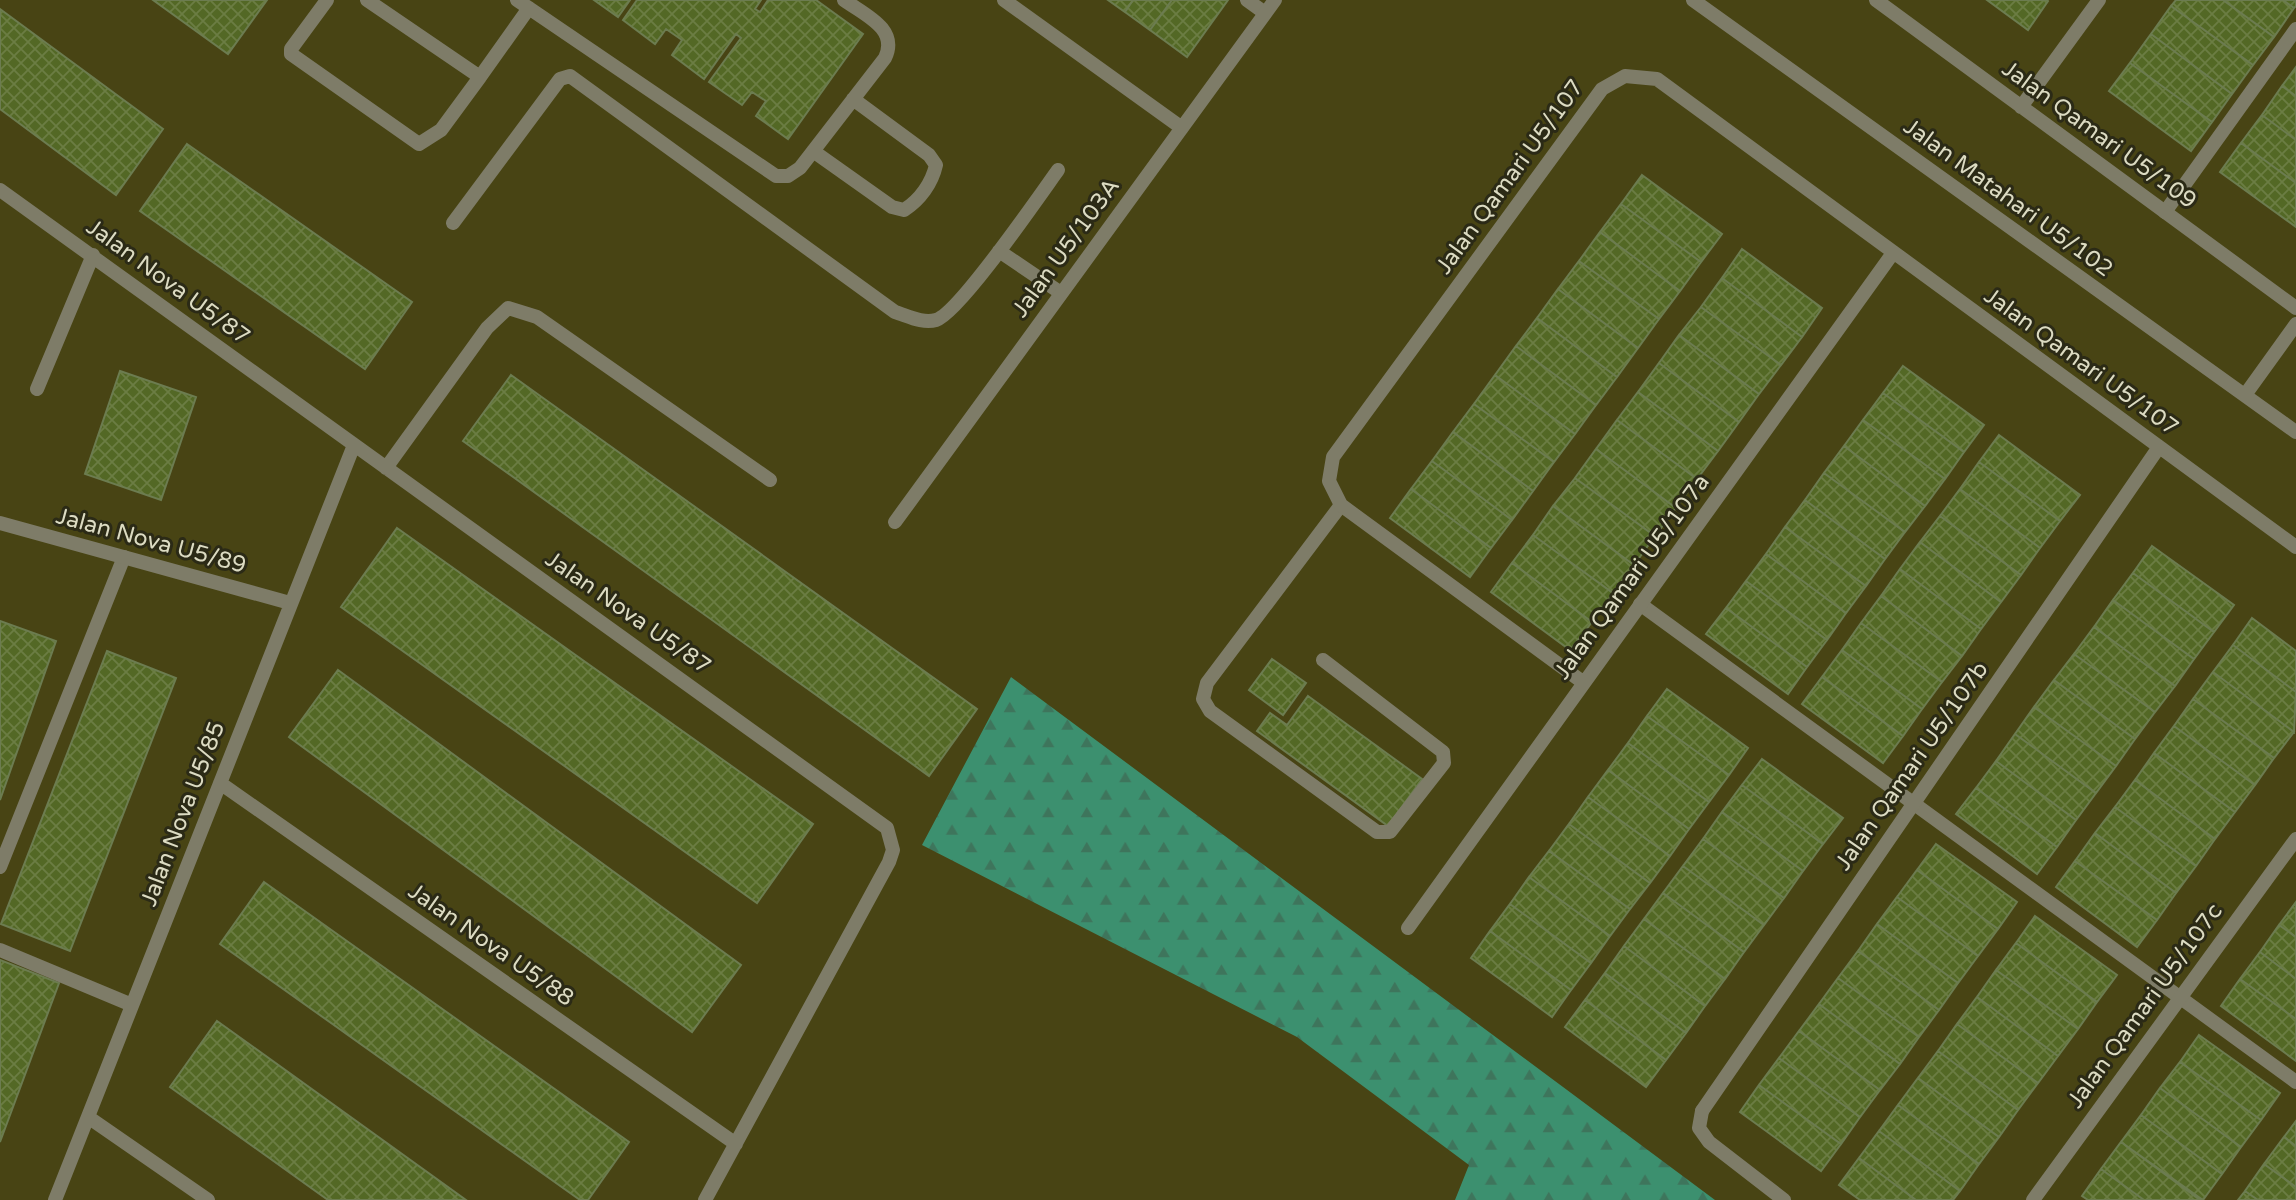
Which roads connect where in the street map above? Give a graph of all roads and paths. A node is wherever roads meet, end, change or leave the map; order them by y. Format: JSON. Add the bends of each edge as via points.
{"nodes":[{"id":1,"x":327,"y":0,"type":"edge"},
{"id":2,"x":367,"y":0,"type":"edge"},
{"id":3,"x":844,"y":0,"type":"edge"},
{"id":4,"x":1004,"y":0,"type":"edge"},
{"id":5,"x":1247,"y":0,"type":"edge"},
{"id":6,"x":1275,"y":0,"type":"edge"},
{"id":7,"x":1693,"y":0,"type":"edge"},
{"id":8,"x":2099,"y":0,"type":"edge"},
{"id":9,"x":1878,"y":1,"type":"edge"},
{"id":10,"x":523,"y":4,"type":"edge"},
{"id":11,"x":1265,"y":13,"type":"junction"},
{"id":12,"x":2296,"y":29,"type":"edge"},
{"id":13,"x":480,"y":77,"type":"junction"},
{"id":14,"x":853,"y":99,"type":"junction"},
{"id":15,"x":2021,"y":107,"type":"junction"},
{"id":16,"x":1182,"y":128,"type":"junction"},
{"id":17,"x":813,"y":151,"type":"junction"},
{"id":18,"x":1058,"y":170,"type":"dead end"},
{"id":19,"x":0,"y":190,"type":"edge"},
{"id":20,"x":2165,"y":212,"type":"junction"},
{"id":21,"x":453,"y":223,"type":"dead end"},
{"id":22,"x":999,"y":251,"type":"junction"},
{"id":23,"x":1893,"y":253,"type":"junction"},
{"id":24,"x":93,"y":255,"type":"junction"},
{"id":25,"x":1061,"y":293,"type":"junction"},
{"id":26,"x":2296,"y":308,"type":"edge"},
{"id":27,"x":2296,"y":324,"type":"edge"},
{"id":28,"x":37,"y":389,"type":"dead end"},
{"id":29,"x":2245,"y":396,"type":"junction"},
{"id":30,"x":2296,"y":432,"type":"edge"},
{"id":31,"x":354,"y":445,"type":"junction"},
{"id":32,"x":2159,"y":447,"type":"junction"},
{"id":33,"x":386,"y":468,"type":"junction"},
{"id":34,"x":770,"y":480,"type":"dead end"},
{"id":35,"x":1341,"y":505,"type":"junction"},
{"id":36,"x":895,"y":522,"type":"dead end"},
{"id":37,"x":0,"y":523,"type":"edge"},
{"id":38,"x":2296,"y":547,"type":"edge"},
{"id":39,"x":124,"y":557,"type":"junction"},
{"id":40,"x":290,"y":603,"type":"junction"},
{"id":41,"x":1640,"y":604,"type":"junction"},
{"id":42,"x":1323,"y":660,"type":"dead end"},
{"id":43,"x":1584,"y":683,"type":"junction"},
{"id":44,"x":219,"y":783,"type":"junction"},
{"id":45,"x":1914,"y":803,"type":"junction"},
{"id":46,"x":2296,"y":839,"type":"edge"},
{"id":47,"x":0,"y":867,"type":"edge"},
{"id":48,"x":1408,"y":928,"type":"dead end"},
{"id":49,"x":0,"y":950,"type":"edge"},
{"id":50,"x":2179,"y":997,"type":"junction"},
{"id":51,"x":132,"y":1005,"type":"junction"},
{"id":52,"x":2296,"y":1082,"type":"edge"},
{"id":53,"x":88,"y":1117,"type":"junction"},
{"id":54,"x":736,"y":1144,"type":"junction"},
{"id":55,"x":55,"y":1200,"type":"edge"},
{"id":56,"x":208,"y":1200,"type":"edge"},
{"id":57,"x":705,"y":1200,"type":"edge"},
{"id":58,"x":1784,"y":1200,"type":"edge"},
{"id":59,"x":2033,"y":1200,"type":"edge"}],
"edges":[{"from":1,"to":13,"type":"street","via":[[291,54],[419,144],[441,130]]},
{"from":2,"to":13,"type":"street"},
{"from":3,"to":14,"type":"street","via":[[880,26],[891,46]]},
{"from":4,"to":16,"type":"street"},
{"from":5,"to":11,"type":"street"},
{"from":6,"to":11,"type":"street","name":"Jalan U5/103A"},
{"from":7,"to":29,"type":"street","name":"Jalan Matahari U5/102"},
{"from":8,"to":15,"type":"street"},
{"from":9,"to":15,"type":"street","name":"Jalan Qamari U5/109"},
{"from":10,"to":13,"type":"street"},
{"from":10,"to":17,"type":"street","via":[[776,176],[788,176],[800,168]]},
{"from":11,"to":16,"type":"street","name":"Jalan U5/103A"},
{"from":12,"to":20,"type":"street"},
{"from":14,"to":17,"type":"street"},
{"from":14,"to":17,"type":"street","via":[[936,165],[915,203],[904,210],[892,207]]},
{"from":15,"to":20,"type":"street","name":"Jalan Qamari U5/109"},
{"from":16,"to":25,"type":"street","name":"Jalan U5/103A"},
{"from":18,"to":22,"type":"street"},
{"from":19,"to":24,"type":"street","name":"Jalan Nova U5/87"},
{"from":20,"to":26,"type":"street","name":"Jalan Qamari U5/109"},
{"from":21,"to":22,"type":"street","via":[[560,79],[570,76],[895,312],[921,321],[937,320],[950,311]]},
{"from":22,"to":25,"type":"street"},
{"from":23,"to":32,"type":"street","name":"Jalan Qamari U5/107"},
{"from":23,"to":35,"type":"street","name":"Jalan Qamari U5/107","via":[[1657,79],[1625,76],[1602,89],[1333,457],[1329,481]]},
{"from":23,"to":41,"type":"street","name":"Jalan Qamari U5/107a"},
{"from":24,"to":28,"type":"street"},
{"from":24,"to":31,"type":"street","name":"Jalan Nova U5/87"},
{"from":25,"to":36,"type":"street","name":"Jalan U5/103A"},
{"from":27,"to":29,"type":"street"},
{"from":29,"to":30,"type":"street","name":"Jalan Matahari U5/102"},
{"from":31,"to":33,"type":"street","name":"Jalan Nova U5/87"},
{"from":31,"to":40,"type":"street","name":"Jalan Nova U5/85"},
{"from":32,"to":38,"type":"street","name":"Jalan Qamari U5/107"},
{"from":32,"to":45,"type":"street","name":"Jalan Qamari U5/107b"},
{"from":33,"to":34,"type":"street","via":[[487,328],[508,307],[537,317]]},
{"from":33,"to":54,"type":"street","name":"Jalan Nova U5/87","via":[[887,828],[893,850],[889,862]]},
{"from":35,"to":42,"type":"street","via":[[1207,683],[1203,699],[1210,711],[1377,832],[1390,832],[1444,763],[1443,752]]},
{"from":35,"to":43,"type":"street"},
{"from":37,"to":39,"type":"street","name":"Jalan Nova U5/89"},
{"from":39,"to":40,"type":"street","name":"Jalan Nova U5/89"},
{"from":39,"to":47,"type":"street"},
{"from":40,"to":44,"type":"street","name":"Jalan Nova U5/85"},
{"from":41,"to":43,"type":"street","name":"Jalan Qamari U5/107a"},
{"from":41,"to":45,"type":"street"},
{"from":43,"to":48,"type":"street","name":"Jalan Qamari U5/107a"},
{"from":44,"to":51,"type":"street","name":"Jalan Nova U5/85"},
{"from":44,"to":54,"type":"street","name":"Jalan Nova U5/88"},
{"from":45,"to":50,"type":"street"},
{"from":45,"to":58,"type":"street","name":"Jalan Qamari U5/107b","via":[[1702,1111],[1699,1128],[1709,1142]]},
{"from":46,"to":50,"type":"street","name":"Jalan Qamari U5/107c"},
{"from":49,"to":51,"type":"street"},
{"from":50,"to":52,"type":"street"},
{"from":50,"to":59,"type":"street","name":"Jalan Qamari U5/107c"},
{"from":51,"to":53,"type":"street","name":"Jalan Nova U5/85"},
{"from":53,"to":55,"type":"street","name":"Jalan Nova U5/85"},
{"from":53,"to":56,"type":"street"},
{"from":54,"to":57,"type":"street","name":"Jalan Nova U5/87"}]}
